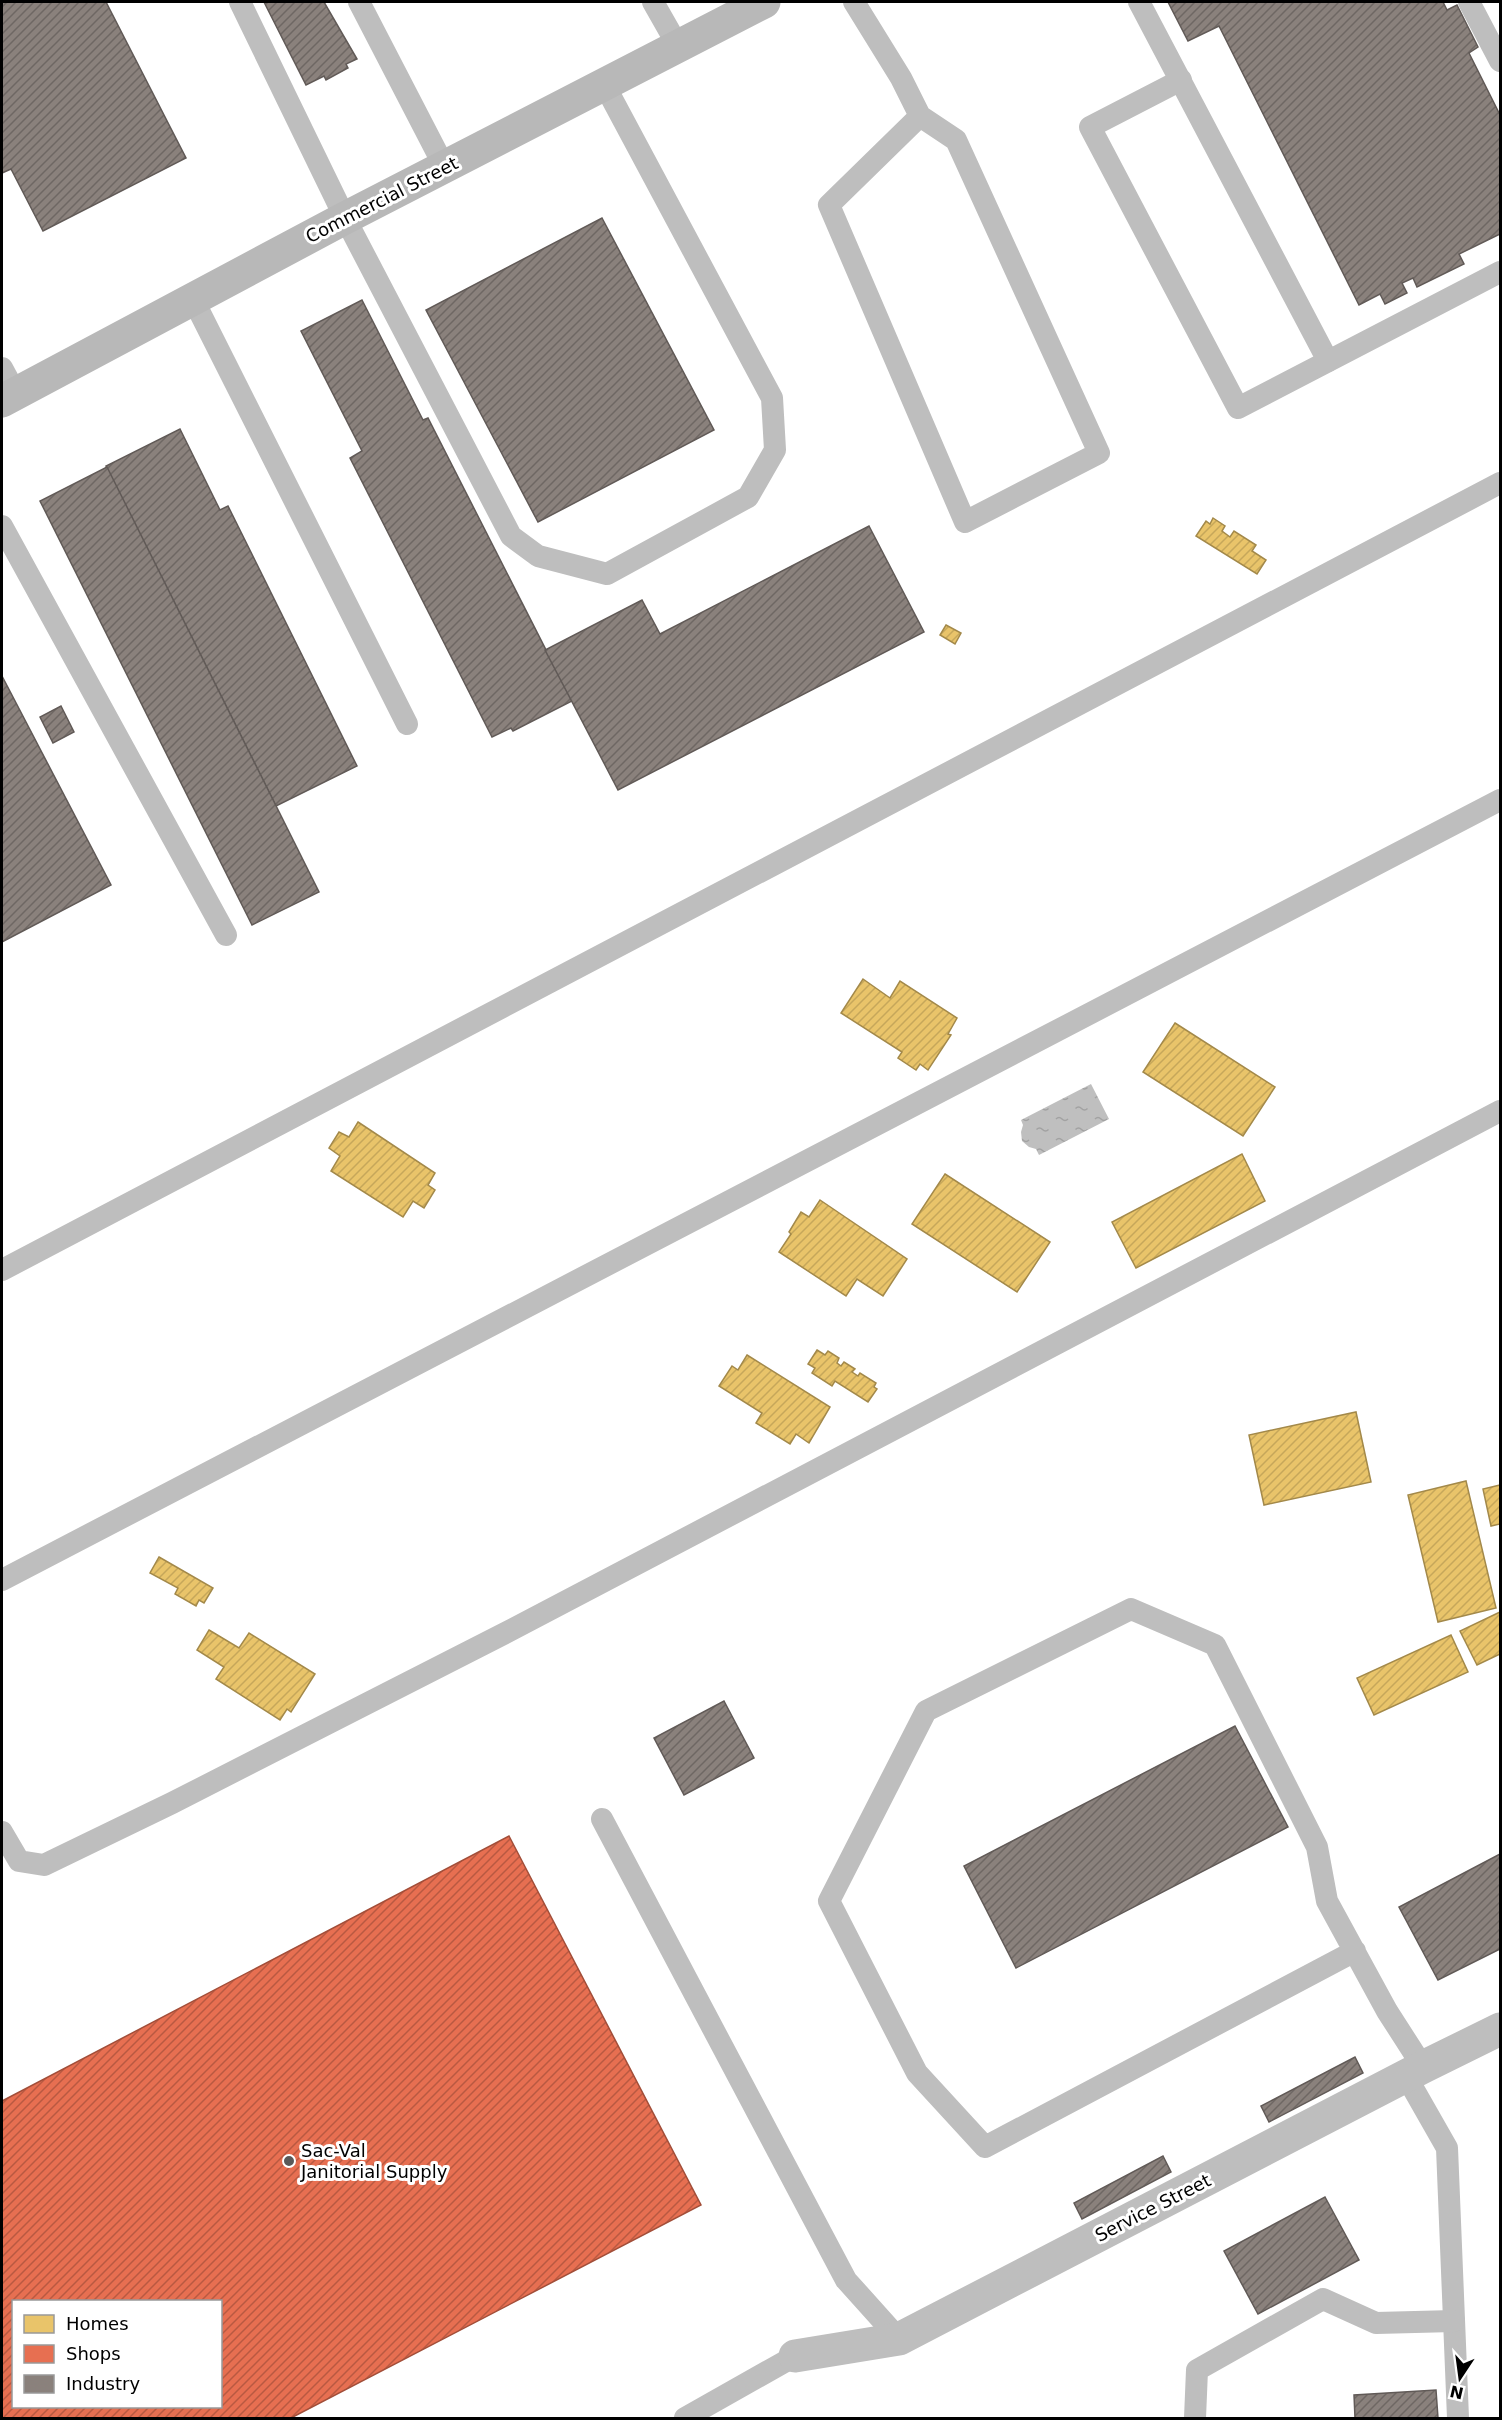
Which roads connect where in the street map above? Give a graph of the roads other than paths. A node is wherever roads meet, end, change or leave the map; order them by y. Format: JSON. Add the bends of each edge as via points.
{"nodes":[{"id":1,"x":240,"y":2,"type":"edge"},
{"id":2,"x":359,"y":2,"type":"edge"},
{"id":3,"x":652,"y":2,"type":"edge"},
{"id":4,"x":764,"y":2,"type":"edge"},
{"id":5,"x":854,"y":2,"type":"edge"},
{"id":6,"x":1139,"y":2,"type":"edge"},
{"id":7,"x":1470,"y":2,"type":"edge"},
{"id":8,"x":678,"y":46,"type":"junction"},
{"id":9,"x":1500,"y":61,"type":"edge"},
{"id":10,"x":1180,"y":80,"type":"junction"},
{"id":11,"x":604,"y":84,"type":"junction"},
{"id":12,"x":920,"y":116,"type":"junction"},
{"id":13,"x":445,"y":168,"type":"junction"},
{"id":14,"x":345,"y":218,"type":"junction"},
{"id":15,"x":1500,"y":272,"type":"edge"},
{"id":16,"x":193,"y":299,"type":"junction"},
{"id":17,"x":1328,"y":361,"type":"junction"},
{"id":18,"x":6,"y":388,"type":"edge"},
{"id":19,"x":1500,"y":483,"type":"edge"},
{"id":20,"x":2,"y":526,"type":"edge"},
{"id":21,"x":407,"y":724,"type":"dead end"},
{"id":22,"x":1500,"y":800,"type":"edge"},
{"id":23,"x":226,"y":935,"type":"dead end"},
{"id":24,"x":1500,"y":1111,"type":"edge"},
{"id":25,"x":2,"y":1270,"type":"edge"},
{"id":26,"x":2,"y":1580,"type":"edge"},
{"id":27,"x":602,"y":1819,"type":"dead end"},
{"id":28,"x":2,"y":1832,"type":"edge"},
{"id":29,"x":1355,"y":1951,"type":"junction"},
{"id":30,"x":1500,"y":2029,"type":"edge"},
{"id":31,"x":1414,"y":2072,"type":"junction"},
{"id":32,"x":1454,"y":2321,"type":"junction"},
{"id":33,"x":899,"y":2339,"type":"junction"},
{"id":34,"x":795,"y":2356,"type":"joint"},
{"id":35,"x":685,"y":2418,"type":"edge"},
{"id":36,"x":1195,"y":2418,"type":"edge"},
{"id":37,"x":1458,"y":2418,"type":"edge"}],
"edges":[{"from":1,"to":14,"type":"lane"},
{"from":2,"to":13,"type":"lane"},
{"from":3,"to":8,"type":"lane"},
{"from":4,"to":8,"type":"main road","name":"Commercial Street"},
{"from":5,"to":12,"type":"lane"},
{"from":6,"to":10,"type":"lane"},
{"from":7,"to":9,"type":"lane"},
{"from":8,"to":11,"type":"main road","name":"Commercial Street"},
{"from":10,"to":17,"type":"lane"},
{"from":10,"to":17,"type":"lane","via":[[1090,127],[1238,408]]},
{"from":11,"to":13,"type":"main road","name":"Commercial Street"},
{"from":11,"to":14,"type":"lane","via":[[772,398],[775,450],[748,497],[607,574],[538,556],[511,536]]},
{"from":12,"to":12,"type":"lane","via":[[956,140],[1099,453],[965,522],[829,205]]},
{"from":13,"to":14,"type":"main road","name":"Commercial Street"},
{"from":14,"to":16,"type":"main road","name":"Commercial Street"},
{"from":15,"to":17,"type":"lane"},
{"from":16,"to":18,"type":"main road","name":"Commercial Street"},
{"from":16,"to":21,"type":"lane"},
{"from":19,"to":25,"type":"lane"},
{"from":20,"to":23,"type":"lane"},
{"from":22,"to":26,"type":"lane"},
{"from":24,"to":28,"type":"lane","via":[[502,1634],[44,1865],[19,1861]]},
{"from":27,"to":33,"type":"lane","via":[[846,2280]]},
{"from":29,"to":29,"type":"lane","via":[[1327,1901],[1317,1847],[1215,1645],[1131,1609],[926,1711],[829,1901],[917,2073],[985,2147]]},
{"from":29,"to":31,"type":"lane"},
{"from":30,"to":31,"type":"street","name":"Service Street"},
{"from":31,"to":32,"type":"lane","via":[[1447,2148]]},
{"from":31,"to":33,"type":"street","name":"Service Street"},
{"from":32,"to":36,"type":"lane","via":[[1376,2323],[1323,2299],[1197,2370]]},
{"from":32,"to":37,"type":"lane"},
{"from":33,"to":34,"type":"street","name":"Service Street"},
{"from":34,"to":35,"type":"lane"}]}
